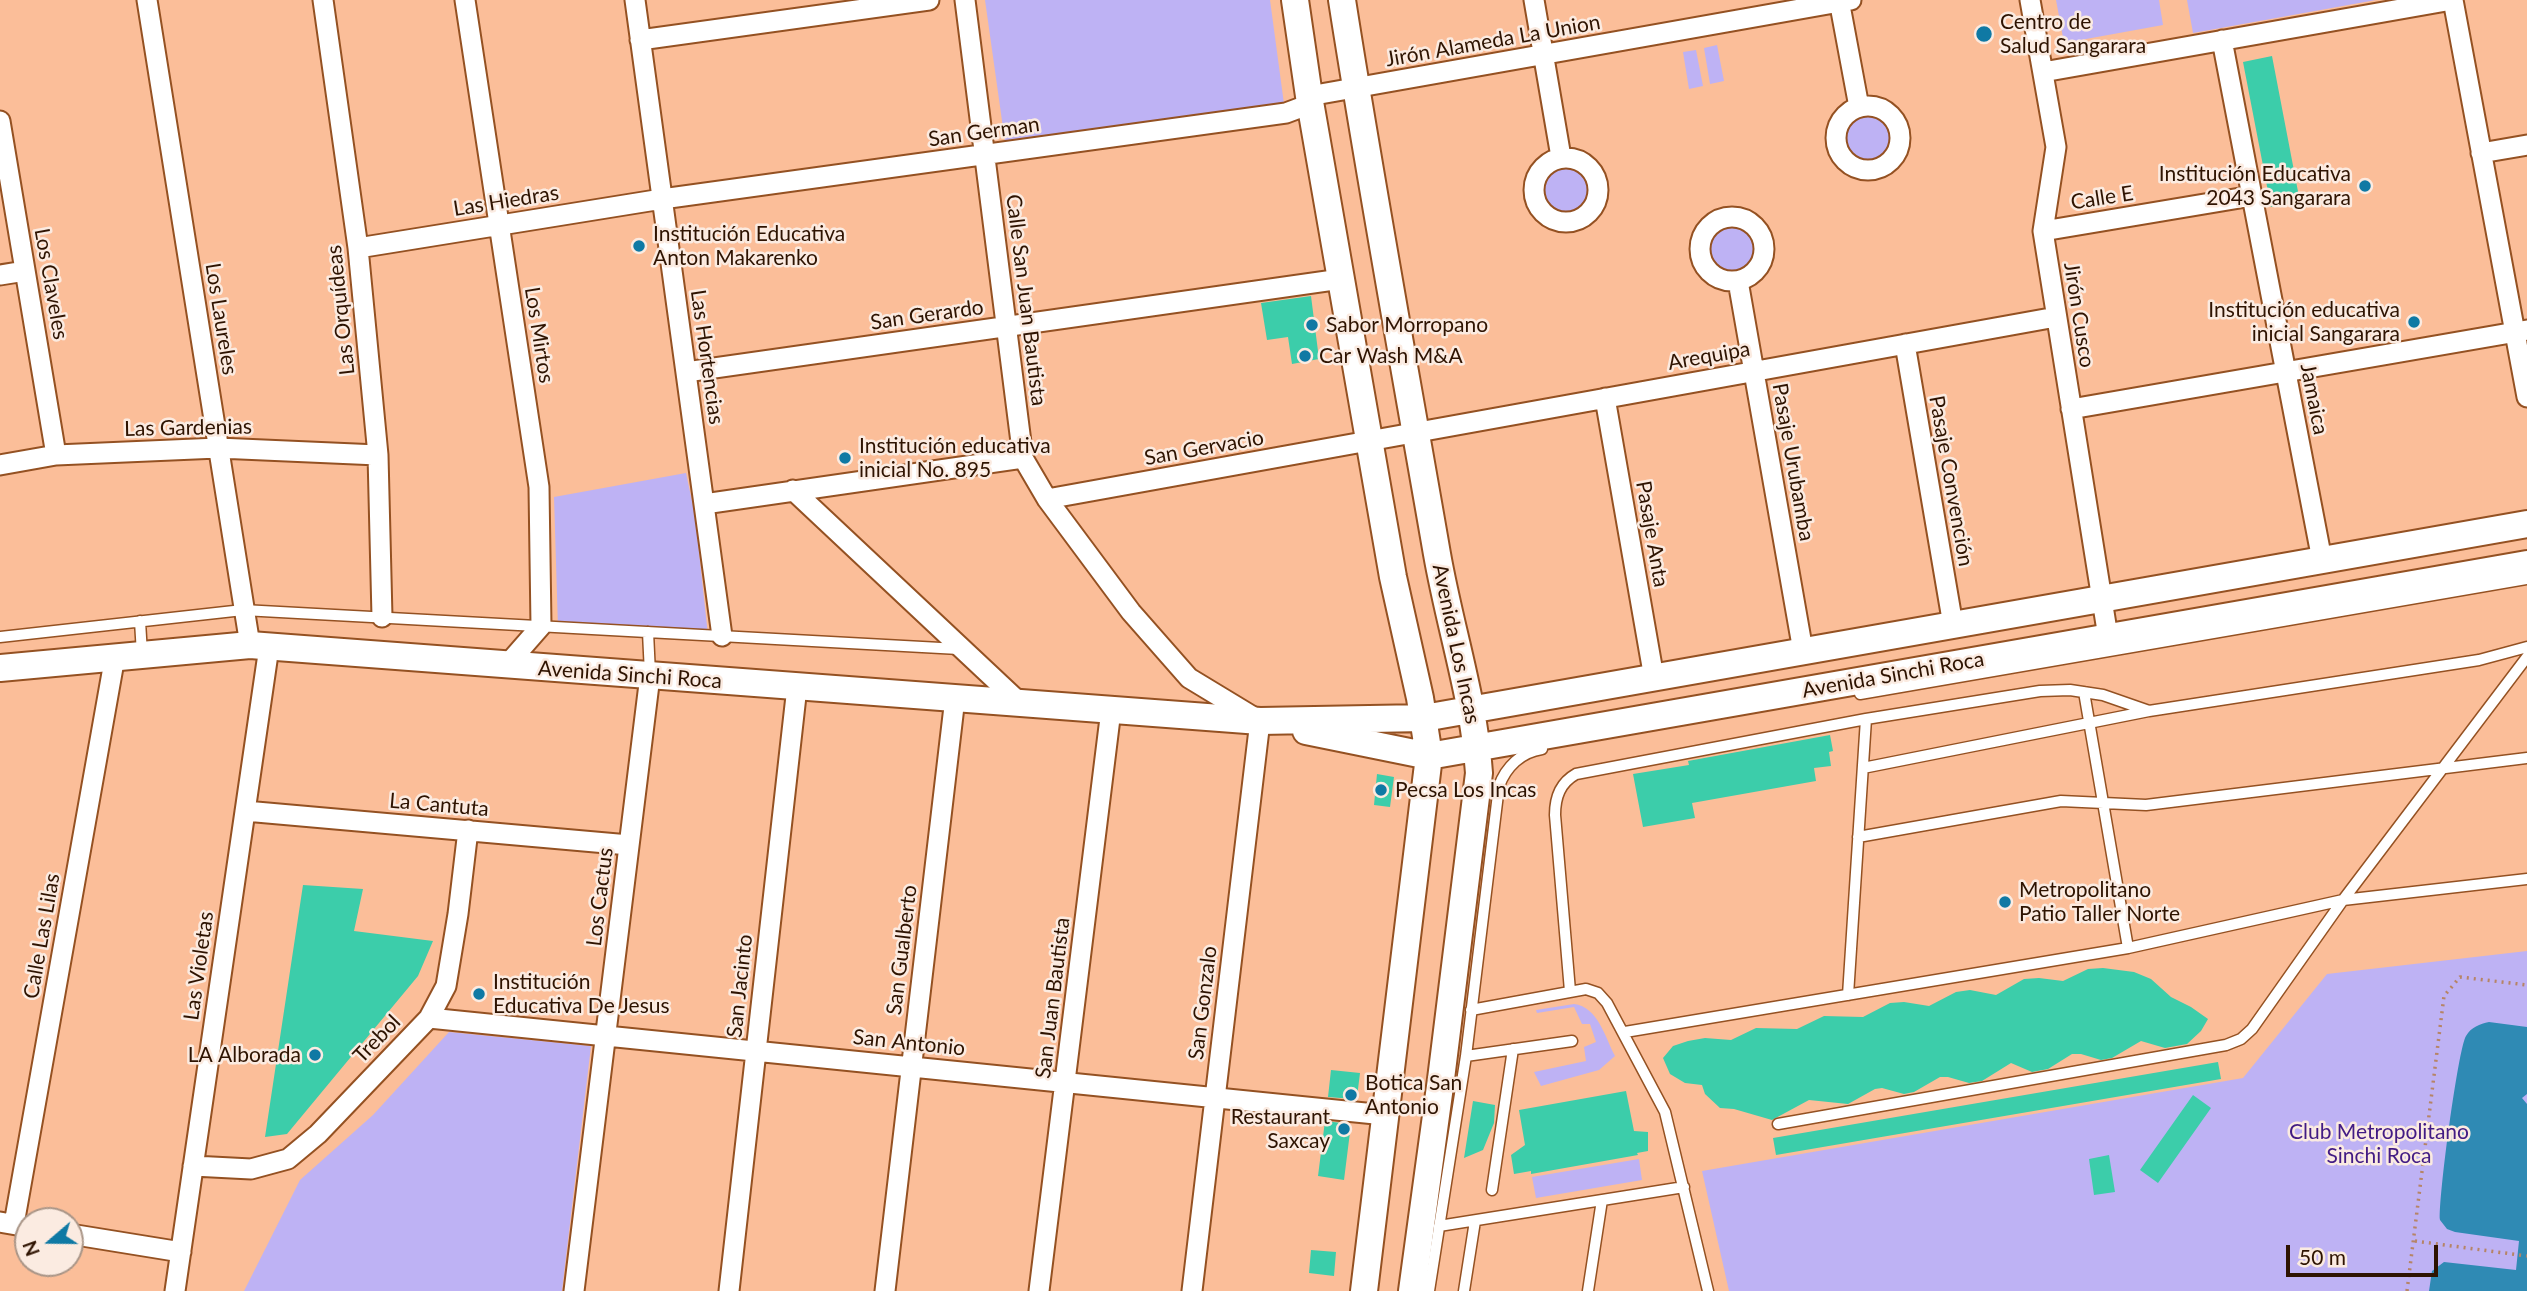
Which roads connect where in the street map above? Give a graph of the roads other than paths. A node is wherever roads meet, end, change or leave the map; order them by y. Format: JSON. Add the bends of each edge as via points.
{"nodes":[{"id":1,"x":147,"y":0,"type":"edge"},
{"id":2,"x":323,"y":0,"type":"edge"},
{"id":3,"x":465,"y":0,"type":"edge"},
{"id":4,"x":635,"y":0,"type":"edge"},
{"id":5,"x":929,"y":0,"type":"edge"},
{"id":6,"x":965,"y":0,"type":"edge"},
{"id":7,"x":1295,"y":0,"type":"edge"},
{"id":8,"x":1342,"y":0,"type":"edge"},
{"id":9,"x":1534,"y":0,"type":"edge"},
{"id":10,"x":2030,"y":0,"type":"edge"},
{"id":11,"x":2453,"y":0,"type":"edge"},
{"id":12,"x":1843,"y":1,"type":"edge"},
{"id":13,"x":640,"y":40,"type":"junction"},
{"id":14,"x":2222,"y":40,"type":"junction"},
{"id":15,"x":1544,"y":56,"type":"junction"},
{"id":16,"x":2043,"y":72,"type":"junction"},
{"id":17,"x":1356,"y":89,"type":"junction"},
{"id":18,"x":1309,"y":100,"type":"junction"},
{"id":19,"x":1859,"y":107,"type":"dead end"},
{"id":20,"x":0,"y":121,"type":"edge"},
{"id":21,"x":2527,"y":145,"type":"edge"},
{"id":22,"x":2482,"y":153,"type":"junction"},
{"id":23,"x":985,"y":154,"type":"junction"},
{"id":24,"x":1561,"y":158,"type":"dead end"},
{"id":25,"x":2252,"y":196,"type":"junction"},
{"id":26,"x":662,"y":199,"type":"junction"},
{"id":27,"x":499,"y":225,"type":"junction"},
{"id":28,"x":2043,"y":231,"type":"junction"},
{"id":29,"x":358,"y":248,"type":"junction"},
{"id":30,"x":25,"y":271,"type":"junction"},
{"id":31,"x":0,"y":275,"type":"edge"},
{"id":32,"x":1341,"y":279,"type":"junction"},
{"id":33,"x":1738,"y":281,"type":"dead end"},
{"id":34,"x":2056,"y":317,"type":"junction"},
{"id":35,"x":1007,"y":326,"type":"junction"},
{"id":36,"x":2521,"y":331,"type":"edge"},
{"id":37,"x":1905,"y":344,"type":"junction"},
{"id":38,"x":686,"y":372,"type":"junction"},
{"id":39,"x":1754,"y":372,"type":"junction"},
{"id":40,"x":2286,"y":372,"type":"junction"},
{"id":41,"x":2527,"y":397,"type":"edge"},
{"id":42,"x":1605,"y":398,"type":"junction"},
{"id":43,"x":2071,"y":409,"type":"junction"},
{"id":44,"x":1416,"y":432,"type":"junction"},
{"id":45,"x":1369,"y":441,"type":"junction"},
{"id":46,"x":218,"y":447,"type":"junction"},
{"id":47,"x":56,"y":455,"type":"junction"},
{"id":48,"x":378,"y":456,"type":"junction"},
{"id":49,"x":1023,"y":458,"type":"junction"},
{"id":50,"x":0,"y":465,"type":"edge"},
{"id":51,"x":793,"y":490,"type":"junction"},
{"id":52,"x":1047,"y":499,"type":"junction"},
{"id":53,"x":704,"y":504,"type":"junction"},
{"id":54,"x":2527,"y":524,"type":"edge"},
{"id":55,"x":2322,"y":560,"type":"junction"},
{"id":56,"x":2527,"y":564,"type":"edge"},
{"id":57,"x":2527,"y":579,"type":"edge"},
{"id":58,"x":2102,"y":599,"type":"junction"},
{"id":59,"x":243,"y":610,"type":"junction"},
{"id":60,"x":382,"y":617,"type":"junction"},
{"id":61,"x":140,"y":621,"type":"junction"},
{"id":62,"x":1953,"y":625,"type":"junction"},
{"id":63,"x":541,"y":626,"type":"junction"},
{"id":64,"x":648,"y":632,"type":"junction"},
{"id":65,"x":722,"y":636,"type":"junction"},
{"id":66,"x":0,"y":637,"type":"edge"},
{"id":67,"x":2108,"y":637,"type":"junction"},
{"id":68,"x":259,"y":646,"type":"junction"},
{"id":69,"x":2527,"y":647,"type":"edge"},
{"id":70,"x":963,"y":649,"type":"junction"},
{"id":71,"x":1803,"y":651,"type":"junction"},
{"id":72,"x":142,"y":654,"type":"junction"},
{"id":73,"x":115,"y":656,"type":"junction"},
{"id":74,"x":2527,"y":657,"type":"edge"},
{"id":75,"x":506,"y":666,"type":"junction"},
{"id":76,"x":0,"y":668,"type":"edge"},
{"id":77,"x":650,"y":676,"type":"junction"},
{"id":78,"x":1654,"y":678,"type":"junction"},
{"id":79,"x":797,"y":687,"type":"junction"},
{"id":80,"x":2084,"y":692,"type":"junction"},
{"id":81,"x":1851,"y":695,"type":"dead end"},
{"id":82,"x":955,"y":698,"type":"junction"},
{"id":83,"x":1020,"y":703,"type":"junction"},
{"id":84,"x":1111,"y":710,"type":"junction"},
{"id":85,"x":1470,"y":710,"type":"junction"},
{"id":86,"x":2149,"y":711,"type":"junction"},
{"id":87,"x":1424,"y":718,"type":"junction"},
{"id":88,"x":1866,"y":719,"type":"junction"},
{"id":89,"x":1260,"y":721,"type":"junction"},
{"id":90,"x":2090,"y":722,"type":"junction"},
{"id":91,"x":1477,"y":748,"type":"junction"},
{"id":92,"x":1548,"y":748,"type":"dead end"},
{"id":93,"x":1429,"y":756,"type":"junction"},
{"id":94,"x":2527,"y":758,"type":"edge"},
{"id":95,"x":2445,"y":767,"type":"junction"},
{"id":96,"x":1863,"y":768,"type":"junction"},
{"id":97,"x":2104,"y":803,"type":"junction"},
{"id":98,"x":245,"y":811,"type":"junction"},
{"id":99,"x":468,"y":830,"type":"junction"},
{"id":100,"x":1858,"y":837,"type":"junction"},
{"id":101,"x":629,"y":845,"type":"junction"},
{"id":102,"x":2527,"y":879,"type":"edge"},
{"id":103,"x":2343,"y":900,"type":"junction"},
{"id":104,"x":2128,"y":948,"type":"junction"},
{"id":105,"x":1570,"y":991,"type":"junction"},
{"id":106,"x":1848,"y":995,"type":"junction"},
{"id":107,"x":1471,"y":1010,"type":"junction"},
{"id":108,"x":429,"y":1018,"type":"junction"},
{"id":109,"x":1625,"y":1032,"type":"junction"},
{"id":110,"x":606,"y":1034,"type":"junction"},
{"id":111,"x":1572,"y":1041,"type":"dead end"},
{"id":112,"x":1513,"y":1049,"type":"junction"},
{"id":113,"x":756,"y":1050,"type":"junction"},
{"id":114,"x":1466,"y":1056,"type":"junction"},
{"id":115,"x":911,"y":1066,"type":"junction"},
{"id":116,"x":1065,"y":1083,"type":"junction"},
{"id":117,"x":1215,"y":1099,"type":"junction"},
{"id":118,"x":1385,"y":1115,"type":"junction"},
{"id":119,"x":1778,"y":1124,"type":"dead end"},
{"id":120,"x":193,"y":1166,"type":"junction"},
{"id":121,"x":1684,"y":1187,"type":"junction"},
{"id":122,"x":1492,"y":1190,"type":"dead end"},
{"id":123,"x":1602,"y":1200,"type":"junction"},
{"id":124,"x":17,"y":1207,"type":"edge"},
{"id":125,"x":1475,"y":1221,"type":"junction"},
{"id":126,"x":1439,"y":1226,"type":"junction"},
{"id":127,"x":84,"y":1236,"type":"edge"},
{"id":128,"x":181,"y":1252,"type":"junction"},
{"id":129,"x":176,"y":1291,"type":"edge"},
{"id":130,"x":574,"y":1291,"type":"edge"},
{"id":131,"x":729,"y":1291,"type":"edge"},
{"id":132,"x":885,"y":1291,"type":"edge"},
{"id":133,"x":1039,"y":1291,"type":"edge"},
{"id":134,"x":1192,"y":1291,"type":"edge"},
{"id":135,"x":1364,"y":1291,"type":"edge"},
{"id":136,"x":1412,"y":1291,"type":"edge"},
{"id":137,"x":1429,"y":1291,"type":"edge"},
{"id":138,"x":1464,"y":1291,"type":"edge"},
{"id":139,"x":1588,"y":1291,"type":"edge"},
{"id":140,"x":1708,"y":1291,"type":"edge"}],
"edges":[{"from":1,"to":46,"type":"street","name":"Los Laureles"},
{"from":2,"to":29,"type":"street","name":"Las Orquídeas"},
{"from":3,"to":27,"type":"street","name":"Los Mirtos"},
{"from":4,"to":13,"type":"street","name":"Las Hortencias"},
{"from":5,"to":13,"type":"street"},
{"from":6,"to":23,"type":"street","name":"Calle San Juan Bautista"},
{"from":7,"to":18,"type":"main road"},
{"from":8,"to":17,"type":"main road","name":"Avenida Los Incas"},
{"from":9,"to":15,"type":"street"},
{"from":10,"to":16,"type":"street","name":"Jirón Cusco"},
{"from":11,"to":14,"type":"street"},
{"from":11,"to":22,"type":"street"},
{"from":12,"to":15,"type":"street","name":"Jirón Alameda La Union"},
{"from":12,"to":19,"type":"street"},
{"from":13,"to":26,"type":"street","name":"Las Hortencias"},
{"from":14,"to":16,"type":"street"},
{"from":14,"to":25,"type":"street","name":"Jamaica"},
{"from":15,"to":17,"type":"street","name":"Jirón Alameda La Union"},
{"from":15,"to":24,"type":"street"},
{"from":16,"to":28,"type":"street","name":"Jirón Cusco","via":[[2056,147]]},
{"from":17,"to":18,"type":"street","name":"Jirón Alameda La Union"},
{"from":17,"to":44,"type":"main road","name":"Avenida Los Incas"},
{"from":18,"to":23,"type":"street","name":"San German","via":[[1286,113]]},
{"from":18,"to":32,"type":"main road"},
{"from":20,"to":30,"type":"street","name":"Los Claveles"},
{"from":21,"to":22,"type":"street"},
{"from":22,"to":36,"type":"street"},
{"from":23,"to":26,"type":"street","name":"San German"},
{"from":23,"to":35,"type":"street","name":"Calle San Juan Bautista"},
{"from":25,"to":28,"type":"street","name":"Calle E"},
{"from":25,"to":40,"type":"street","name":"Jamaica"},
{"from":26,"to":27,"type":"street","name":"Las Hiedras"},
{"from":26,"to":38,"type":"street","name":"Las Hortencias"},
{"from":27,"to":29,"type":"street","name":"Las Hiedras"},
{"from":27,"to":63,"type":"street","name":"Los Mirtos","via":[[539,487]]},
{"from":28,"to":34,"type":"street","name":"Jirón Cusco"},
{"from":29,"to":48,"type":"street","name":"Las Orquídeas"},
{"from":30,"to":31,"type":"street"},
{"from":30,"to":47,"type":"street","name":"Los Claveles"},
{"from":32,"to":35,"type":"street","name":"San Gerardo"},
{"from":32,"to":45,"type":"main road"},
{"from":33,"to":39,"type":"street","name":"Pasaje Urubamba"},
{"from":34,"to":37,"type":"street","name":"Arequipa"},
{"from":34,"to":43,"type":"street","name":"Jirón Cusco"},
{"from":35,"to":38,"type":"street","name":"San Gerardo"},
{"from":35,"to":49,"type":"street","name":"Calle San Juan Bautista"},
{"from":36,"to":40,"type":"street"},
{"from":36,"to":41,"type":"street"},
{"from":37,"to":39,"type":"street","name":"Arequipa"},
{"from":37,"to":62,"type":"street","name":"Pasaje Convención"},
{"from":38,"to":53,"type":"street","name":"Las Hortencias"},
{"from":39,"to":42,"type":"street","name":"Arequipa"},
{"from":39,"to":71,"type":"street","name":"Pasaje Urubamba"},
{"from":40,"to":43,"type":"street"},
{"from":40,"to":55,"type":"street","name":"Jamaica"},
{"from":42,"to":44,"type":"street","name":"Arequipa"},
{"from":42,"to":78,"type":"street","name":"Pasaje Anta"},
{"from":43,"to":58,"type":"street","name":"Jirón Cusco"},
{"from":44,"to":45,"type":"street","name":"Arequipa"},
{"from":44,"to":85,"type":"main road","name":"Avenida Los Incas"},
{"from":45,"to":52,"type":"street","name":"San Gervacio"},
{"from":45,"to":87,"type":"main road"},
{"from":46,"to":47,"type":"street","name":"Las Gardenias"},
{"from":46,"to":48,"type":"street","name":"Las Gardenias"},
{"from":46,"to":59,"type":"street","name":"Los Laureles"},
{"from":47,"to":50,"type":"street","name":"Las Gardenias"},
{"from":48,"to":60,"type":"street","name":"Las Orquídeas"},
{"from":49,"to":51,"type":"street"},
{"from":49,"to":52,"type":"street","name":"Calle San Juan Bautista"},
{"from":51,"to":53,"type":"street"},
{"from":51,"to":70,"type":"street"},
{"from":52,"to":89,"type":"street","name":"Calle San Juan Bautista","via":[[1130,612],[1189,678]]},
{"from":53,"to":65,"type":"street","name":"Las Hortencias"},
{"from":54,"to":55,"type":"main road","name":"Avenida Sinchi Roca"},
{"from":55,"to":58,"type":"main road","name":"Avenida Sinchi Roca"},
{"from":56,"to":67,"type":"main road","name":"Avenida Sinchi Roca"},
{"from":57,"to":81,"type":"lane"},
{"from":58,"to":62,"type":"main road","name":"Avenida Sinchi Roca"},
{"from":58,"to":67,"type":"street","name":"Jirón Cusco"},
{"from":59,"to":60,"type":"lane"},
{"from":59,"to":61,"type":"lane"},
{"from":59,"to":68,"type":"street","name":"Los Laureles"},
{"from":60,"to":63,"type":"lane"},
{"from":61,"to":66,"type":"lane"},
{"from":61,"to":72,"type":"lane"},
{"from":62,"to":71,"type":"main road","name":"Avenida Sinchi Roca"},
{"from":63,"to":64,"type":"lane"},
{"from":63,"to":75,"type":"street"},
{"from":64,"to":65,"type":"lane"},
{"from":64,"to":77,"type":"lane"},
{"from":65,"to":70,"type":"lane"},
{"from":67,"to":91,"type":"main road","name":"Avenida Sinchi Roca"},
{"from":68,"to":72,"type":"main road","name":"Avenida Sinchi Roca"},
{"from":68,"to":75,"type":"main road","name":"Avenida Sinchi Roca"},
{"from":68,"to":98,"type":"street","name":"Las Violetas"},
{"from":69,"to":86,"type":"lane","via":[[2479,660]]},
{"from":70,"to":83,"type":"street"},
{"from":71,"to":78,"type":"main road","name":"Avenida Sinchi Roca"},
{"from":72,"to":73,"type":"main road","name":"Avenida Sinchi Roca"},
{"from":73,"to":76,"type":"main road","name":"Avenida Sinchi Roca"},
{"from":73,"to":124,"type":"street","name":"Calle Las Lilas"},
{"from":74,"to":95,"type":"lane"},
{"from":75,"to":77,"type":"main road","name":"Avenida Sinchi Roca"},
{"from":77,"to":79,"type":"main road","name":"Avenida Sinchi Roca"},
{"from":77,"to":101,"type":"street","name":"Los Cactus"},
{"from":78,"to":85,"type":"main road","name":"Avenida Sinchi Roca"},
{"from":79,"to":82,"type":"main road","name":"Avenida Sinchi Roca"},
{"from":79,"to":113,"type":"street","name":"San Jacinto"},
{"from":80,"to":86,"type":"lane"},
{"from":80,"to":88,"type":"lane","via":[[2040,691]]},
{"from":80,"to":90,"type":"lane"},
{"from":82,"to":83,"type":"main road","name":"Avenida Sinchi Roca"},
{"from":82,"to":115,"type":"street","name":"San Gualberto"},
{"from":83,"to":84,"type":"main road","name":"Avenida Sinchi Roca"},
{"from":84,"to":89,"type":"main road","name":"Avenida Sinchi Roca"},
{"from":84,"to":116,"type":"street","name":"San Juan Bautista"},
{"from":85,"to":87,"type":"main road","name":"Avenida Sinchi Roca"},
{"from":85,"to":91,"type":"main road","name":"Avenida Los Incas"},
{"from":86,"to":90,"type":"lane"},
{"from":87,"to":89,"type":"main road","name":"Avenida Sinchi Roca"},
{"from":87,"to":93,"type":"main road"},
{"from":88,"to":96,"type":"lane"},
{"from":88,"to":105,"type":"lane","via":[[1587,771],[1568,779],[1557,796],[1555,815]]},
{"from":89,"to":93,"type":"main road","name":"Avenida Sinchi Roca"},
{"from":89,"to":117,"type":"street","name":"San Gonzalo"},
{"from":90,"to":96,"type":"lane"},
{"from":90,"to":97,"type":"lane"},
{"from":91,"to":93,"type":"main road","name":"Avenida Sinchi Roca"},
{"from":91,"to":136,"type":"main road","name":"Avenida Los Incas","via":[[1479,773]]},
{"from":92,"to":107,"type":"lane","via":[[1520,757],[1503,774],[1499,786]]},
{"from":93,"to":118,"type":"main road"},
{"from":94,"to":95,"type":"lane"},
{"from":95,"to":97,"type":"lane","via":[[2146,805]]},
{"from":95,"to":103,"type":"lane"},
{"from":96,"to":100,"type":"lane"},
{"from":97,"to":100,"type":"lane","via":[[2062,801]]},
{"from":97,"to":104,"type":"lane"},
{"from":98,"to":99,"type":"street","name":"La Cantuta"},
{"from":98,"to":120,"type":"street","name":"Las Violetas"},
{"from":99,"to":101,"type":"street","name":"La Cantuta"},
{"from":99,"to":108,"type":"street","name":"Trebol","via":[[446,986]]},
{"from":100,"to":106,"type":"lane"},
{"from":101,"to":110,"type":"street","name":"Los Cactus"},
{"from":102,"to":103,"type":"lane"},
{"from":103,"to":104,"type":"lane"},
{"from":103,"to":119,"type":"lane","via":[[2252,1029],[2226,1045]]},
{"from":104,"to":106,"type":"lane"},
{"from":105,"to":107,"type":"lane"},
{"from":105,"to":109,"type":"lane","via":[[1598,993]]},
{"from":106,"to":109,"type":"lane"},
{"from":107,"to":114,"type":"lane"},
{"from":108,"to":110,"type":"street","name":"San Antonio"},
{"from":108,"to":120,"type":"street","name":"Trebol","via":[[318,1134],[288,1159],[251,1169]]},
{"from":109,"to":121,"type":"lane","via":[[1665,1112]]},
{"from":110,"to":113,"type":"street","name":"San Antonio"},
{"from":110,"to":130,"type":"street","name":"Los Cactus"},
{"from":111,"to":112,"type":"lane"},
{"from":112,"to":114,"type":"lane"},
{"from":112,"to":122,"type":"lane"},
{"from":113,"to":115,"type":"street","name":"San Antonio"},
{"from":113,"to":131,"type":"street","name":"San Jacinto"},
{"from":114,"to":126,"type":"lane"},
{"from":115,"to":116,"type":"street","name":"San Antonio"},
{"from":115,"to":132,"type":"street","name":"San Gualberto"},
{"from":116,"to":117,"type":"street","name":"San Antonio"},
{"from":116,"to":133,"type":"street","name":"San Juan Bautista"},
{"from":117,"to":118,"type":"street","name":"San Antonio"},
{"from":117,"to":134,"type":"street","name":"San Gonzalo"},
{"from":118,"to":135,"type":"main road"},
{"from":120,"to":128,"type":"street","name":"Las Violetas"},
{"from":121,"to":123,"type":"lane"},
{"from":121,"to":140,"type":"lane"},
{"from":123,"to":125,"type":"lane"},
{"from":123,"to":139,"type":"lane"},
{"from":125,"to":126,"type":"lane"},
{"from":125,"to":138,"type":"lane"},
{"from":126,"to":137,"type":"lane"},
{"from":127,"to":128,"type":"street"},
{"from":128,"to":129,"type":"street","name":"Las Violetas"}]}
